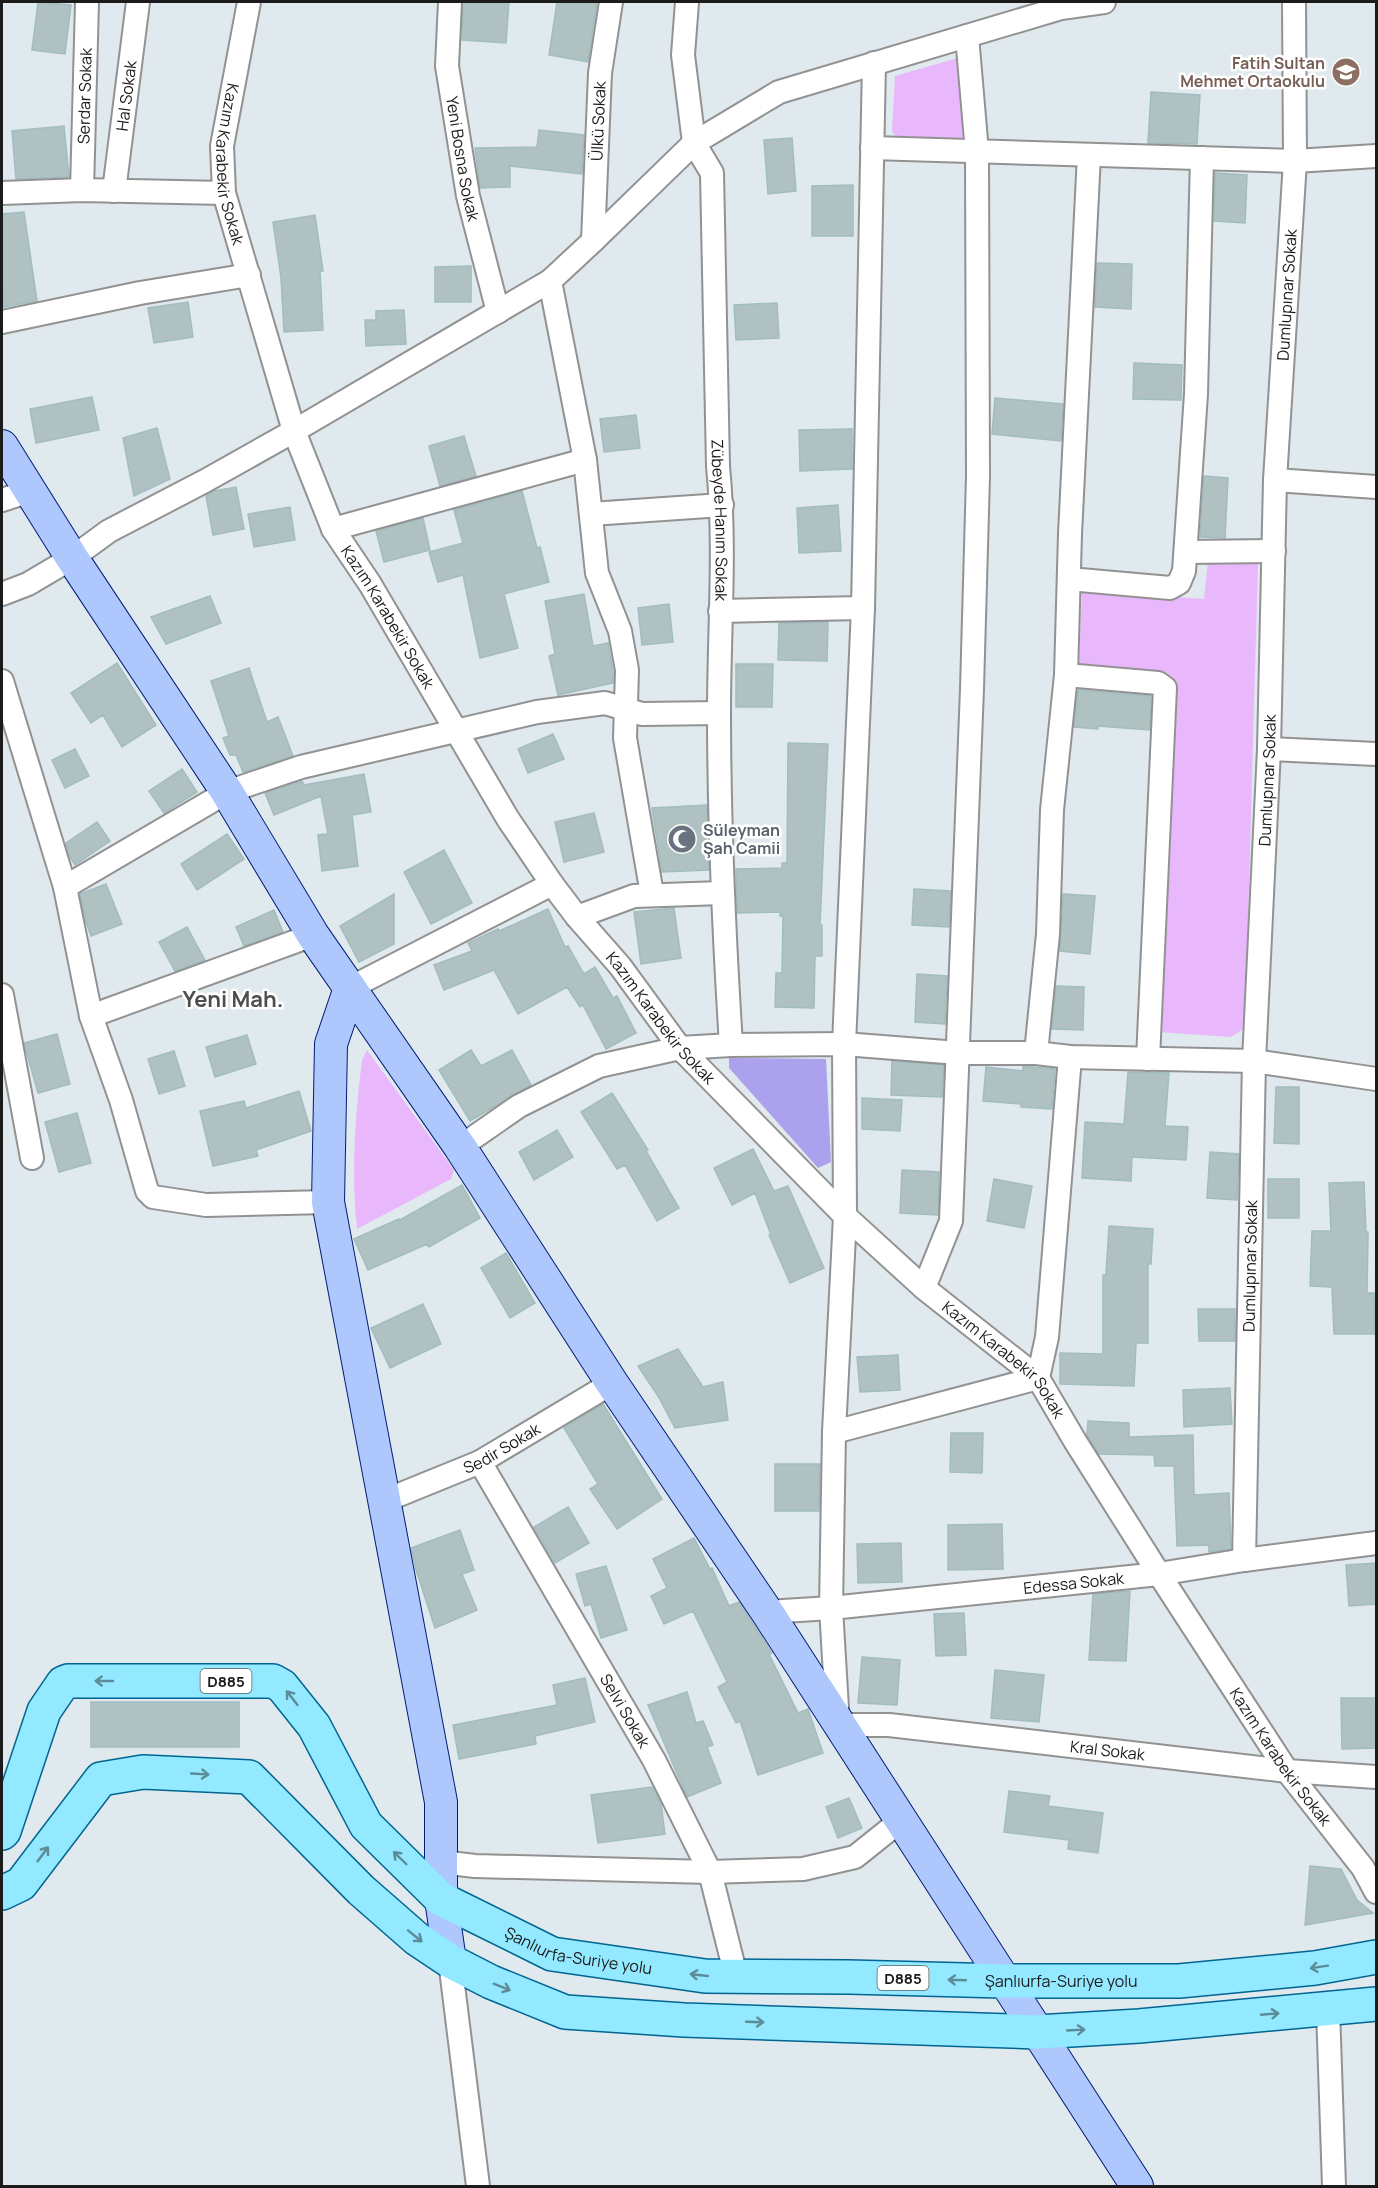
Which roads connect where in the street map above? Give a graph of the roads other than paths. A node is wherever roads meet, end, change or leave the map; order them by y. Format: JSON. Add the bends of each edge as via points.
{"nodes":[{"id":1,"x":87,"y":2,"type":"edge"},
{"id":2,"x":138,"y":2,"type":"edge"},
{"id":3,"x":249,"y":2,"type":"edge"},
{"id":4,"x":450,"y":2,"type":"edge"},
{"id":5,"x":611,"y":2,"type":"edge"},
{"id":6,"x":687,"y":2,"type":"edge"},
{"id":7,"x":1104,"y":2,"type":"edge"},
{"id":8,"x":1294,"y":2,"type":"edge"},
{"id":9,"x":967,"y":36,"type":"junction"},
{"id":10,"x":874,"y":63,"type":"junction"},
{"id":11,"x":694,"y":143,"type":"junction"},
{"id":12,"x":872,"y":148,"type":"junction"},
{"id":13,"x":977,"y":152,"type":"junction"},
{"id":14,"x":1089,"y":155,"type":"junction"},
{"id":15,"x":1377,"y":156,"type":"edge"},
{"id":16,"x":1202,"y":158,"type":"junction"},
{"id":17,"x":1295,"y":161,"type":"junction"},
{"id":18,"x":82,"y":190,"type":"junction"},
{"id":19,"x":114,"y":191,"type":"junction"},
{"id":20,"x":224,"y":193,"type":"junction"},
{"id":21,"x":2,"y":194,"type":"edge"},
{"id":22,"x":593,"y":241,"type":"junction"},
{"id":23,"x":249,"y":275,"type":"junction"},
{"id":24,"x":550,"y":280,"type":"junction"},
{"id":25,"x":498,"y":312,"type":"junction"},
{"id":26,"x":2,"y":322,"type":"edge"},
{"id":27,"x":294,"y":431,"type":"junction"},
{"id":28,"x":2,"y":446,"type":"edge"},
{"id":29,"x":585,"y":460,"type":"junction"},
{"id":30,"x":1275,"y":480,"type":"junction"},
{"id":31,"x":1377,"y":487,"type":"edge"},
{"id":32,"x":16,"y":495,"type":"edge"},
{"id":33,"x":722,"y":505,"type":"junction"},
{"id":34,"x":591,"y":514,"type":"junction"},
{"id":35,"x":333,"y":529,"type":"junction"},
{"id":36,"x":1274,"y":551,"type":"junction"},
{"id":37,"x":1186,"y":552,"type":"junction"},
{"id":38,"x":72,"y":558,"type":"junction"},
{"id":39,"x":1069,"y":579,"type":"junction"},
{"id":40,"x":2,"y":594,"type":"edge"},
{"id":41,"x":863,"y":608,"type":"junction"},
{"id":42,"x":720,"y":611,"type":"junction"},
{"id":43,"x":1066,"y":675,"type":"junction"},
{"id":44,"x":2,"y":681,"type":"edge"},
{"id":45,"x":626,"y":708,"type":"junction"},
{"id":46,"x":719,"y":713,"type":"junction"},
{"id":47,"x":457,"y":730,"type":"junction"},
{"id":48,"x":1269,"y":749,"type":"junction"},
{"id":49,"x":1377,"y":754,"type":"edge"},
{"id":50,"x":226,"y":792,"type":"junction"},
{"id":51,"x":552,"y":884,"type":"junction"},
{"id":52,"x":65,"y":887,"type":"junction"},
{"id":53,"x":722,"y":893,"type":"junction"},
{"id":54,"x":652,"y":894,"type":"junction"},
{"id":55,"x":578,"y":917,"type":"junction"},
{"id":56,"x":313,"y":935,"type":"junction"},
{"id":57,"x":350,"y":988,"type":"junction"},
{"id":58,"x":2,"y":995,"type":"edge"},
{"id":59,"x":91,"y":1016,"type":"junction"},
{"id":60,"x":844,"y":1044,"type":"junction"},
{"id":61,"x":731,"y":1045,"type":"junction"},
{"id":62,"x":680,"y":1048,"type":"junction"},
{"id":63,"x":958,"y":1053,"type":"junction"},
{"id":64,"x":1036,"y":1053,"type":"junction"},
{"id":65,"x":1070,"y":1057,"type":"junction"},
{"id":66,"x":1148,"y":1059,"type":"junction"},
{"id":67,"x":1254,"y":1061,"type":"junction"},
{"id":68,"x":1377,"y":1079,"type":"edge"},
{"id":69,"x":460,"y":1147,"type":"junction"},
{"id":70,"x":32,"y":1158,"type":"dead end"},
{"id":71,"x":328,"y":1202,"type":"junction"},
{"id":72,"x":845,"y":1216,"type":"junction"},
{"id":73,"x":924,"y":1288,"type":"junction"},
{"id":74,"x":1038,"y":1378,"type":"junction"},
{"id":75,"x":612,"y":1383,"type":"junction"},
{"id":76,"x":834,"y":1432,"type":"junction"},
{"id":77,"x":480,"y":1462,"type":"junction"},
{"id":78,"x":384,"y":1501,"type":"junction"},
{"id":79,"x":1377,"y":1543,"type":"edge"},
{"id":80,"x":1244,"y":1560,"type":"junction"},
{"id":81,"x":1159,"y":1574,"type":"junction"},
{"id":82,"x":831,"y":1608,"type":"junction"},
{"id":83,"x":767,"y":1612,"type":"junction"},
{"id":84,"x":838,"y":1725,"type":"junction"},
{"id":85,"x":1287,"y":1771,"type":"junction"},
{"id":86,"x":1377,"y":1777,"type":"edge"},
{"id":87,"x":900,"y":1821,"type":"junction"},
{"id":88,"x":2,"y":1833,"type":"edge"},
{"id":89,"x":441,"y":1862,"type":"junction"},
{"id":90,"x":710,"y":1872,"type":"junction"},
{"id":91,"x":1377,"y":1892,"type":"edge"},
{"id":92,"x":2,"y":1893,"type":"edge"},
{"id":93,"x":441,"y":1899,"type":"junction"},
{"id":94,"x":1377,"y":1957,"type":"edge"},
{"id":95,"x":450,"y":1961,"type":"junction"},
{"id":96,"x":736,"y":1976,"type":"junction"},
{"id":97,"x":1003,"y":1981,"type":"junction"},
{"id":98,"x":1377,"y":2004,"type":"edge"},
{"id":99,"x":1328,"y":2009,"type":"junction"},
{"id":100,"x":1037,"y":2032,"type":"junction"},
{"id":101,"x":478,"y":2187,"type":"edge"},
{"id":102,"x":1137,"y":2187,"type":"edge"},
{"id":103,"x":1334,"y":2187,"type":"edge"}],
"edges":[{"from":1,"to":18,"type":"street","name":"Serdar Sokak"},
{"from":2,"to":19,"type":"street","name":"Hal Sokak"},
{"from":3,"to":20,"type":"street","name":"Kazım Karabekir Sokak","via":[[222,146]]},
{"from":4,"to":25,"type":"street","name":"Yeni Bosna Sokak","via":[[447,66],[468,196]]},
{"from":5,"to":22,"type":"street","name":"Ülkü Sokak","via":[[600,73]]},
{"from":6,"to":11,"type":"street","name":"Zübeyde Hanım Sokak","via":[[682,55]]},
{"from":7,"to":9,"type":"street","via":[[1061,8]]},
{"from":8,"to":17,"type":"street","name":"Dumlupınar Sokak"},
{"from":9,"to":10,"type":"street"},
{"from":9,"to":13,"type":"street"},
{"from":10,"to":11,"type":"street","via":[[779,92]]},
{"from":10,"to":12,"type":"street"},
{"from":11,"to":22,"type":"street"},
{"from":11,"to":33,"type":"street","name":"Zübeyde Hanım Sokak","via":[[712,173]]},
{"from":12,"to":13,"type":"street"},
{"from":12,"to":41,"type":"street"},
{"from":13,"to":14,"type":"street"},
{"from":13,"to":63,"type":"street","via":[[978,476]]},
{"from":14,"to":16,"type":"street"},
{"from":14,"to":39,"type":"street"},
{"from":15,"to":17,"type":"street"},
{"from":16,"to":17,"type":"street"},
{"from":16,"to":37,"type":"street","via":[[1196,394]]},
{"from":17,"to":30,"type":"street","name":"Dumlupınar Sokak"},
{"from":18,"to":19,"type":"street"},
{"from":18,"to":21,"type":"street"},
{"from":19,"to":20,"type":"street"},
{"from":20,"to":23,"type":"street","name":"Kazım Karabekir Sokak"},
{"from":22,"to":24,"type":"street"},
{"from":23,"to":26,"type":"street"},
{"from":23,"to":27,"type":"street","name":"Kazım Karabekir Sokak"},
{"from":24,"to":25,"type":"street"},
{"from":24,"to":29,"type":"street"},
{"from":25,"to":27,"type":"street"},
{"from":27,"to":35,"type":"street","name":"Kazım Karabekir Sokak"},
{"from":27,"to":38,"type":"street","via":[[109,531]]},
{"from":28,"to":32,"type":"main road"},
{"from":29,"to":34,"type":"street"},
{"from":29,"to":35,"type":"street"},
{"from":30,"to":31,"type":"street"},
{"from":30,"to":36,"type":"street","name":"Dumlupınar Sokak"},
{"from":32,"to":38,"type":"main road"},
{"from":33,"to":34,"type":"street"},
{"from":33,"to":42,"type":"street","name":"Zübeyde Hanım Sokak"},
{"from":34,"to":45,"type":"street","via":[[597,573],[620,631],[627,670]]},
{"from":35,"to":47,"type":"street","name":"Kazım Karabekir Sokak"},
{"from":36,"to":37,"type":"street"},
{"from":36,"to":48,"type":"street","name":"Dumlupınar Sokak"},
{"from":37,"to":39,"type":"street","via":[[1179,583],[1170,588]]},
{"from":38,"to":40,"type":"street"},
{"from":38,"to":50,"type":"main road"},
{"from":39,"to":43,"type":"street"},
{"from":41,"to":42,"type":"street"},
{"from":41,"to":60,"type":"street"},
{"from":42,"to":46,"type":"street","name":"Zübeyde Hanım Sokak"},
{"from":43,"to":64,"type":"street","via":[[1052,810],[1048,934]]},
{"from":43,"to":66,"type":"street","via":[[1158,683],[1165,688]]},
{"from":44,"to":52,"type":"street"},
{"from":45,"to":46,"type":"street","via":[[642,714]]},
{"from":45,"to":47,"type":"street","via":[[605,702]]},
{"from":45,"to":54,"type":"street","via":[[625,738]]},
{"from":46,"to":53,"type":"street","name":"Zübeyde Hanım Sokak"},
{"from":47,"to":50,"type":"street","via":[[301,767]]},
{"from":47,"to":51,"type":"street","name":"Kazım Karabekir Sokak","via":[[508,819]]},
{"from":48,"to":49,"type":"street"},
{"from":48,"to":67,"type":"street","name":"Dumlupınar Sokak"},
{"from":50,"to":52,"type":"street"},
{"from":50,"to":56,"type":"main road"},
{"from":51,"to":55,"type":"street","name":"Kazım Karabekir Sokak"},
{"from":51,"to":57,"type":"street"},
{"from":52,"to":59,"type":"street"},
{"from":53,"to":54,"type":"street"},
{"from":53,"to":61,"type":"street","name":"Zübeyde Hanım Sokak"},
{"from":54,"to":55,"type":"street","via":[[634,896]]},
{"from":55,"to":62,"type":"street","name":"Kazım Karabekir Sokak","via":[[620,966]]},
{"from":56,"to":57,"type":"main road"},
{"from":56,"to":59,"type":"street"},
{"from":57,"to":69,"type":"main road"},
{"from":57,"to":71,"type":"main road","via":[[331,1044]]},
{"from":58,"to":70,"type":"street"},
{"from":59,"to":71,"type":"street","via":[[122,1100],[147,1191],[153,1197],[206,1205]]},
{"from":60,"to":61,"type":"street"},
{"from":60,"to":63,"type":"street"},
{"from":60,"to":72,"type":"street"},
{"from":61,"to":62,"type":"street"},
{"from":62,"to":69,"type":"street","via":[[599,1066],[519,1107]]},
{"from":62,"to":72,"type":"street","name":"Kazım Karabekir Sokak"},
{"from":63,"to":64,"type":"street"},
{"from":63,"to":73,"type":"street","via":[[951,1221]]},
{"from":64,"to":65,"type":"street"},
{"from":65,"to":66,"type":"street"},
{"from":65,"to":74,"type":"street","via":[[1047,1337]]},
{"from":66,"to":67,"type":"street"},
{"from":67,"to":68,"type":"street"},
{"from":67,"to":80,"type":"street","name":"Dumlupınar Sokak"},
{"from":69,"to":75,"type":"main road"},
{"from":71,"to":78,"type":"main road"},
{"from":72,"to":73,"type":"street","name":"Kazım Karabekir Sokak"},
{"from":72,"to":76,"type":"street"},
{"from":73,"to":74,"type":"street","name":"Kazım Karabekir Sokak"},
{"from":74,"to":76,"type":"street"},
{"from":74,"to":81,"type":"street","name":"Kazım Karabekir Sokak"},
{"from":75,"to":77,"type":"street","name":"Sedir Sokak"},
{"from":75,"to":83,"type":"main road"},
{"from":76,"to":82,"type":"street"},
{"from":77,"to":78,"type":"street","name":"Sedir Sokak"},
{"from":77,"to":90,"type":"street","name":"Selvi Sokak","via":[[654,1760]]},
{"from":78,"to":89,"type":"main road","via":[[441,1802]]},
{"from":79,"to":80,"type":"street","name":"Edessa Sokak"},
{"from":80,"to":81,"type":"street","name":"Edessa Sokak"},
{"from":81,"to":82,"type":"street","name":"Edessa Sokak"},
{"from":81,"to":85,"type":"street","name":"Kazım Karabekir Sokak"},
{"from":82,"to":83,"type":"street","name":"Edessa Sokak"},
{"from":82,"to":84,"type":"street"},
{"from":83,"to":84,"type":"main road"},
{"from":84,"to":85,"type":"street","name":"Kral Sokak","via":[[889,1725]]},
{"from":84,"to":87,"type":"main road"},
{"from":85,"to":86,"type":"street","name":"Kral Sokak"},
{"from":85,"to":91,"type":"street","name":"Kazım Karabekir Sokak","via":[[1363,1868]]},
{"from":87,"to":90,"type":"street","via":[[855,1857],[803,1869]]},
{"from":87,"to":97,"type":"main road"},
{"from":93,"to":88,"type":"main road","name":"Şanlıurfa-Suriye yolu","number":"D885","one_way":true,"via":[[366,1825],[314,1726],[282,1686],[273,1681],[63,1683],[44,1711]]},
{"from":89,"to":90,"type":"street"},
{"from":89,"to":93,"type":"main road"},
{"from":90,"to":96,"type":"street","name":"Selvi Sokak"},
{"from":92,"to":95,"type":"main road","one_way":true,"via":[[21,1884],[101,1779],[143,1772],[249,1777],[361,1890],[417,1940]]},
{"from":93,"to":95,"type":"main road"},
{"from":96,"to":93,"type":"main road","name":"Şanlıurfa-Suriye yolu","number":"D885","one_way":true,"via":[[705,1976],[552,1954]]},
{"from":94,"to":97,"type":"main road","name":"Şanlıurfa-Suriye yolu","number":"D885","one_way":true,"via":[[1315,1968],[1179,1981]]},
{"from":95,"to":100,"type":"main road","one_way":true,"via":[[565,2012]]},
{"from":95,"to":101,"type":"street"},
{"from":97,"to":96,"type":"main road","name":"Şanlıurfa-Suriye yolu","number":"D885","one_way":true},
{"from":97,"to":100,"type":"main road"},
{"from":98,"to":99,"type":"main road"},
{"from":100,"to":99,"type":"main road","one_way":true},
{"from":99,"to":103,"type":"street"},
{"from":100,"to":102,"type":"main road"}]}
